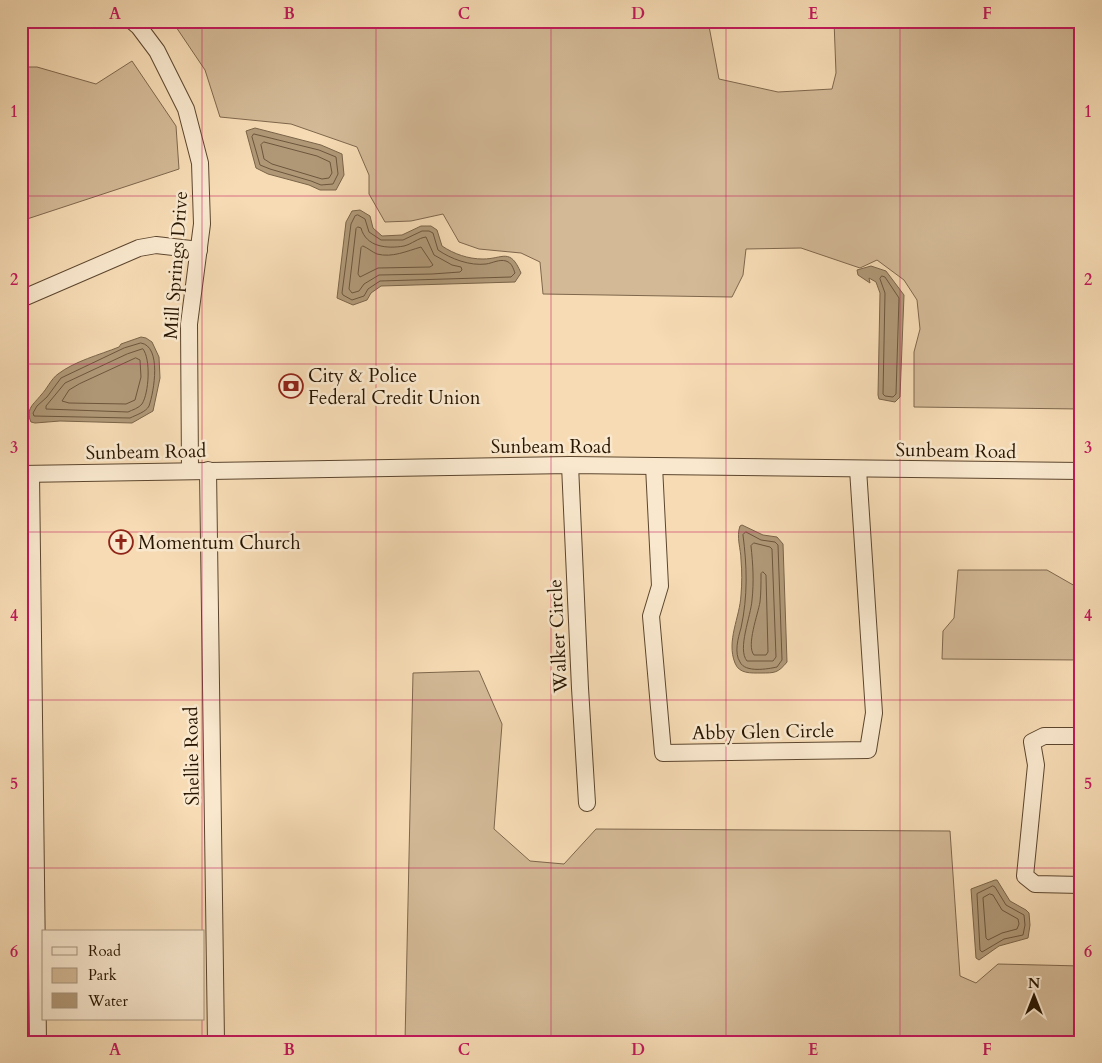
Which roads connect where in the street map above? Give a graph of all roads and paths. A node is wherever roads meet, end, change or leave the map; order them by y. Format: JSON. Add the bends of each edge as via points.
{"nodes":[{"id":1,"x":132,"y":21,"type":"edge"},
{"id":2,"x":199,"y":250,"type":"junction"},
{"id":3,"x":21,"y":300,"type":"edge"},
{"id":4,"x":570,"y":466,"type":"junction"},
{"id":5,"x":654,"y":466,"type":"junction"},
{"id":6,"x":858,"y":469,"type":"junction"},
{"id":7,"x":208,"y":470,"type":"junction"},
{"id":8,"x":190,"y":471,"type":"junction"},
{"id":9,"x":1081,"y":471,"type":"edge"},
{"id":10,"x":26,"y":474,"type":"edge"},
{"id":11,"x":1081,"y":736,"type":"edge"},
{"id":12,"x":587,"y":804,"type":"dead end"},
{"id":13,"x":1081,"y":885,"type":"edge"},
{"id":14,"x":38,"y":1042,"type":"edge"},
{"id":15,"x":216,"y":1042,"type":"edge"}],
"edges":[{"from":1,"to":2,"type":"street","name":"Mill Springs Drive","via":[[157,51],[186,109],[200,163],[202,224]]},
{"from":2,"to":3,"type":"street","via":[[156,245],[139,248]]},
{"from":2,"to":8,"type":"street","name":"Mill Springs Drive","via":[[189,324]]},
{"from":4,"to":5,"type":"street","name":"Sunbeam Road"},
{"from":4,"to":7,"type":"street","name":"Sunbeam Road"},
{"from":4,"to":12,"type":"street","name":"Walker Circle"},
{"from":5,"to":6,"type":"street","name":"Sunbeam Road"},
{"from":5,"to":6,"type":"street","name":"Abby Glen Circle","via":[[660,586],[651,616],[663,753],[868,750],[874,713]]},
{"from":6,"to":9,"type":"street","name":"Sunbeam Road"},
{"from":7,"to":8,"type":"street","name":"Sunbeam Road"},
{"from":7,"to":15,"type":"street","name":"Shellie Road"},
{"from":8,"to":10,"type":"street","name":"Sunbeam Road"},
{"from":10,"to":14,"type":"street"},
{"from":11,"to":13,"type":"street","via":[[1044,736],[1032,742],[1036,765],[1025,876],[1035,884]]}]}
